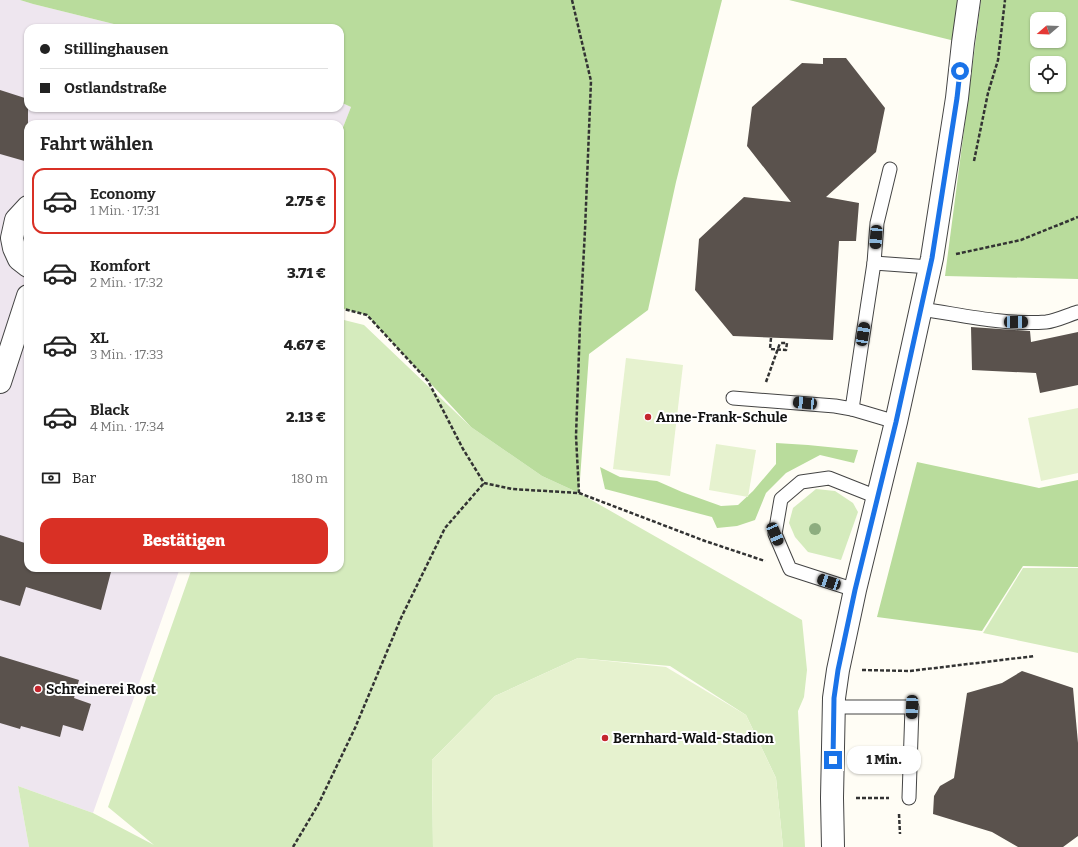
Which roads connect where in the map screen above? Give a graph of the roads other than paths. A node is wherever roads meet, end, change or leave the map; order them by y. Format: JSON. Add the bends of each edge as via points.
{"nodes":[{"id":1,"x":969,"y":0,"type":"edge"},
{"id":2,"x":890,"y":169,"type":"dead end"},
{"id":3,"x":24,"y":211,"type":"edge"},
{"id":4,"x":24,"y":262,"type":"edge"},
{"id":5,"x":874,"y":263,"type":"junction"},
{"id":6,"x":931,"y":263,"type":"junction"},
{"id":7,"x":24,"y":308,"type":"edge"},
{"id":8,"x":921,"y":309,"type":"junction"},
{"id":9,"x":1078,"y":312,"type":"edge"},
{"id":10,"x":0,"y":382,"type":"edge"},
{"id":11,"x":733,"y":398,"type":"dead end"},
{"id":12,"x":852,"y":409,"type":"junction"},
{"id":13,"x":896,"y":422,"type":"junction"},
{"id":14,"x":877,"y":497,"type":"junction"},
{"id":15,"x":855,"y":590,"type":"junction"},
{"id":16,"x":834,"y":707,"type":"junction"},
{"id":17,"x":909,"y":798,"type":"road end"},
{"id":18,"x":833,"y":847,"type":"edge"}],
"edges":[{"from":1,"to":6,"type":"street","via":[[956,106]]},
{"from":2,"to":5,"type":"lane","via":[[877,224]]},
{"from":3,"to":4,"type":"street","via":[[16,220],[12,238],[14,248]]},
{"from":5,"to":6,"type":"lane"},
{"from":5,"to":12,"type":"lane"},
{"from":6,"to":8,"type":"street"},
{"from":7,"to":10,"type":"street"},
{"from":8,"to":9,"type":"lane","via":[[972,318],[1016,322],[1048,322]]},
{"from":8,"to":13,"type":"street"},
{"from":11,"to":12,"type":"lane"},
{"from":12,"to":13,"type":"lane"},
{"from":13,"to":14,"type":"street"},
{"from":14,"to":15,"type":"street"},
{"from":14,"to":15,"type":"lane","via":[[829,478],[802,482],[781,499],[775,534],[790,569]]},
{"from":15,"to":16,"type":"street","via":[[838,670]]},
{"from":16,"to":17,"type":"lane","via":[[912,707]]},
{"from":16,"to":18,"type":"street"}]}
